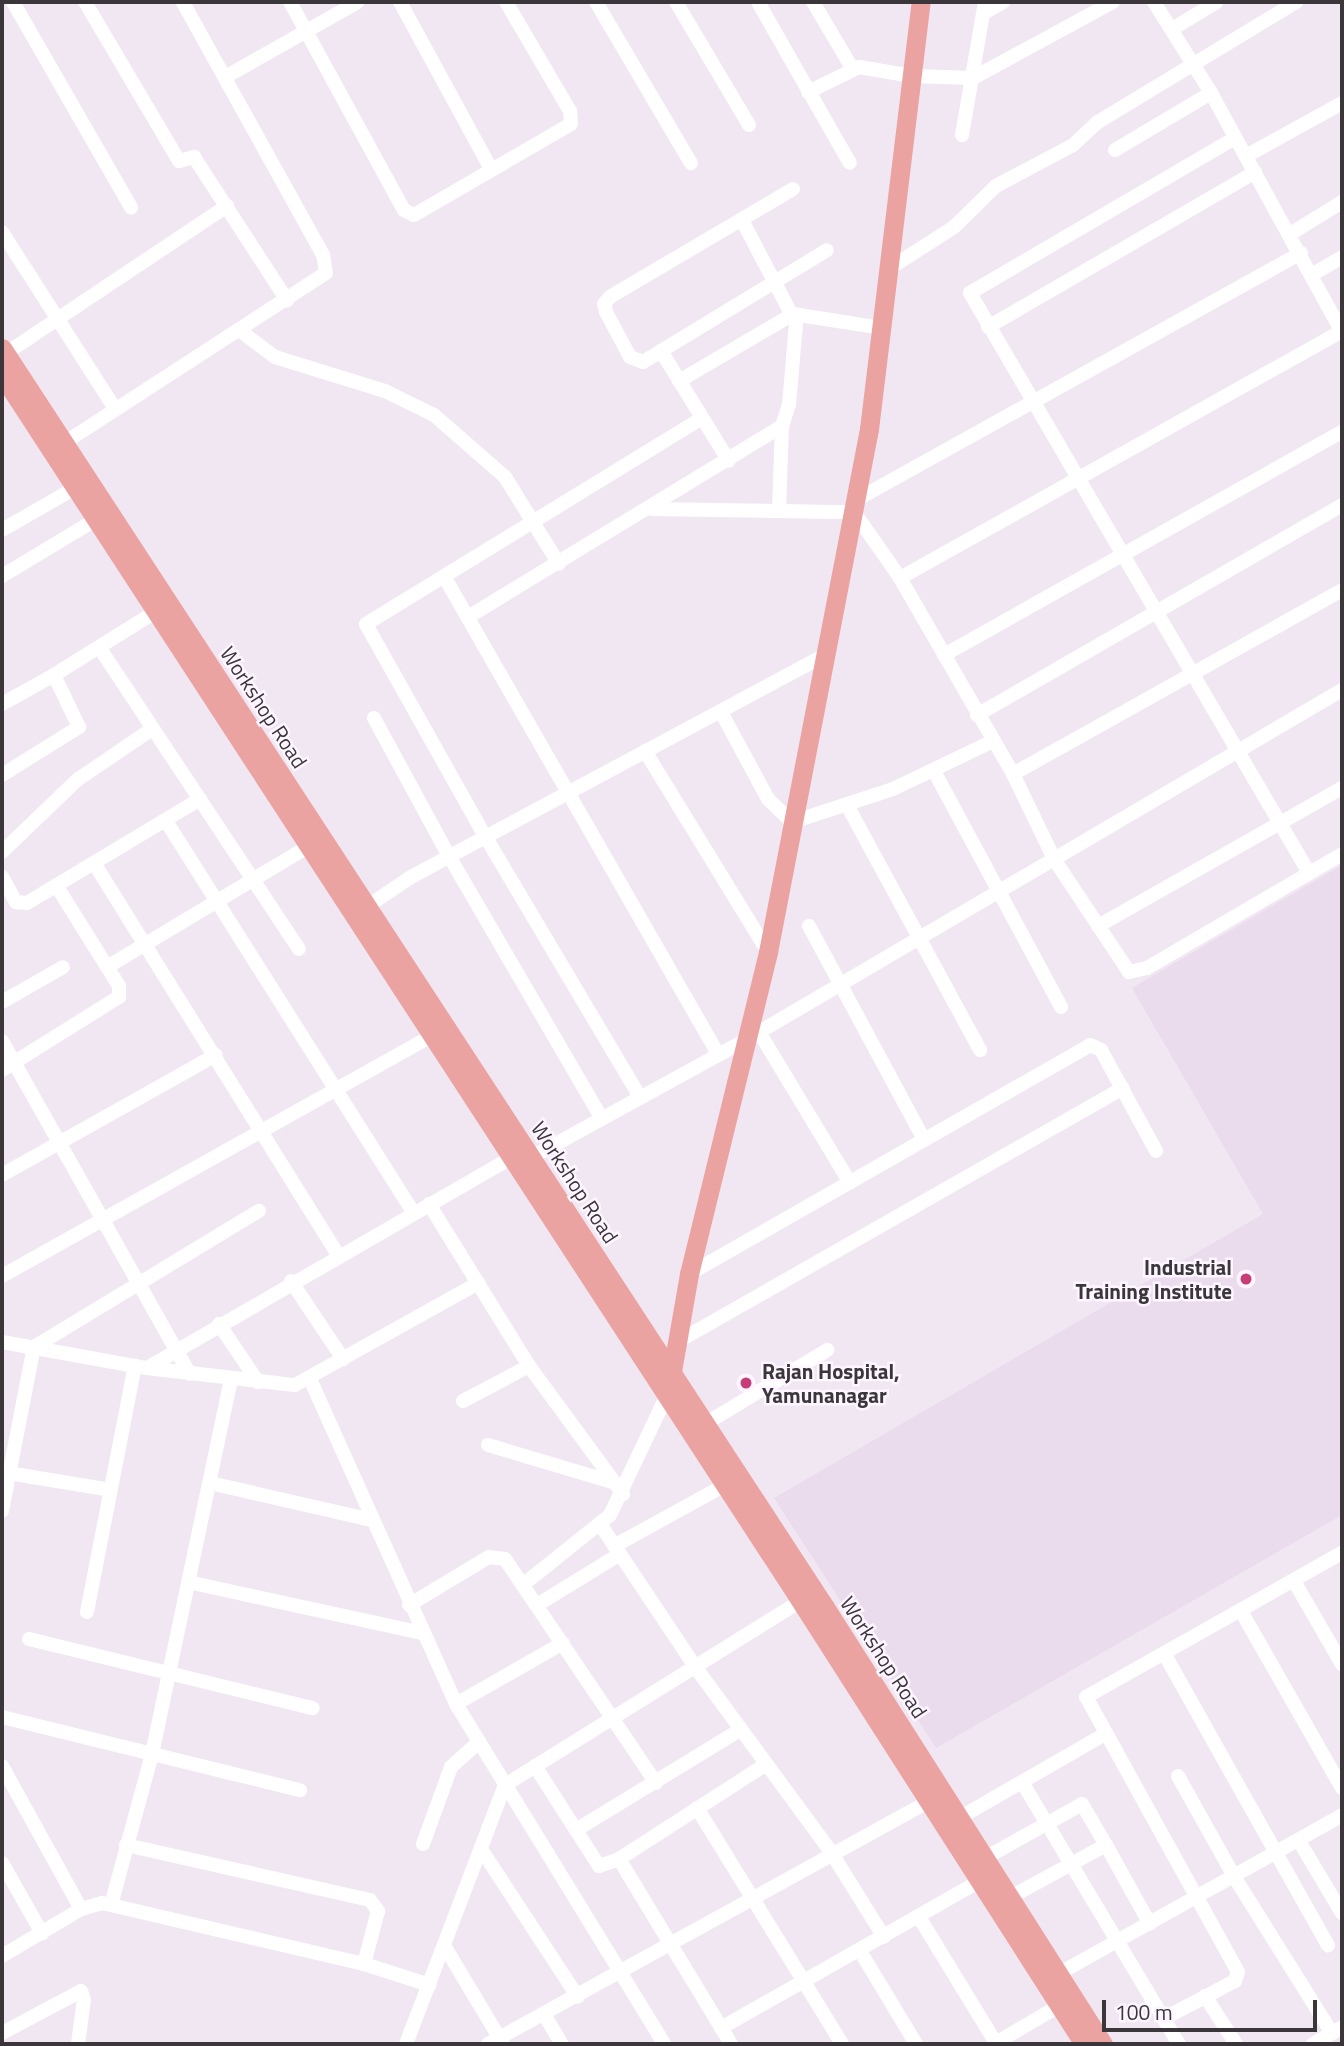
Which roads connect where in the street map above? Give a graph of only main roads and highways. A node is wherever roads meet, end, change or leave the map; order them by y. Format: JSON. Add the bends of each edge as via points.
{"nodes":[{"id":1,"x":921,"y":2,"type":"edge"},
{"id":2,"x":4,"y":351,"type":"edge"},
{"id":3,"x":2,"y":375,"type":"edge"},
{"id":4,"x":316,"y":841,"type":"junction"},
{"id":5,"x":672,"y":1373,"type":"junction"},
{"id":6,"x":667,"y":1395,"type":"junction"},
{"id":7,"x":936,"y":1797,"type":"junction"},
{"id":8,"x":986,"y":1871,"type":"junction"},
{"id":9,"x":1002,"y":1902,"type":"junction"},
{"id":10,"x":1084,"y":2044,"type":"edge"},
{"id":11,"x":1104,"y":2044,"type":"edge"}],
"edges":[{"from":1,"to":5,"type":"main road","via":[[855,506],[754,1035],[689,1275]]},
{"from":2,"to":4,"type":"main road","name":"Workshop Road"},
{"from":3,"to":4,"type":"main road","name":"Workshop Road"},
{"from":4,"to":5,"type":"main road","name":"Workshop Road","via":[[368,906]]},
{"from":4,"to":6,"type":"main road","name":"Workshop Road","via":[[433,1035]]},
{"from":5,"to":6,"type":"main road"},
{"from":5,"to":7,"type":"main road","name":"Workshop Road"},
{"from":6,"to":7,"type":"main road","name":"Workshop Road","via":[[800,1601]]},
{"from":7,"to":8,"type":"main road","name":"Workshop Road"},
{"from":7,"to":8,"type":"main road","name":"Workshop Road","via":[[959,1818]]},
{"from":8,"to":9,"type":"main road","name":"Workshop Road"},
{"from":9,"to":10,"type":"main road","name":"Workshop Road"},
{"from":9,"to":11,"type":"main road","name":"Workshop Road"}]}
